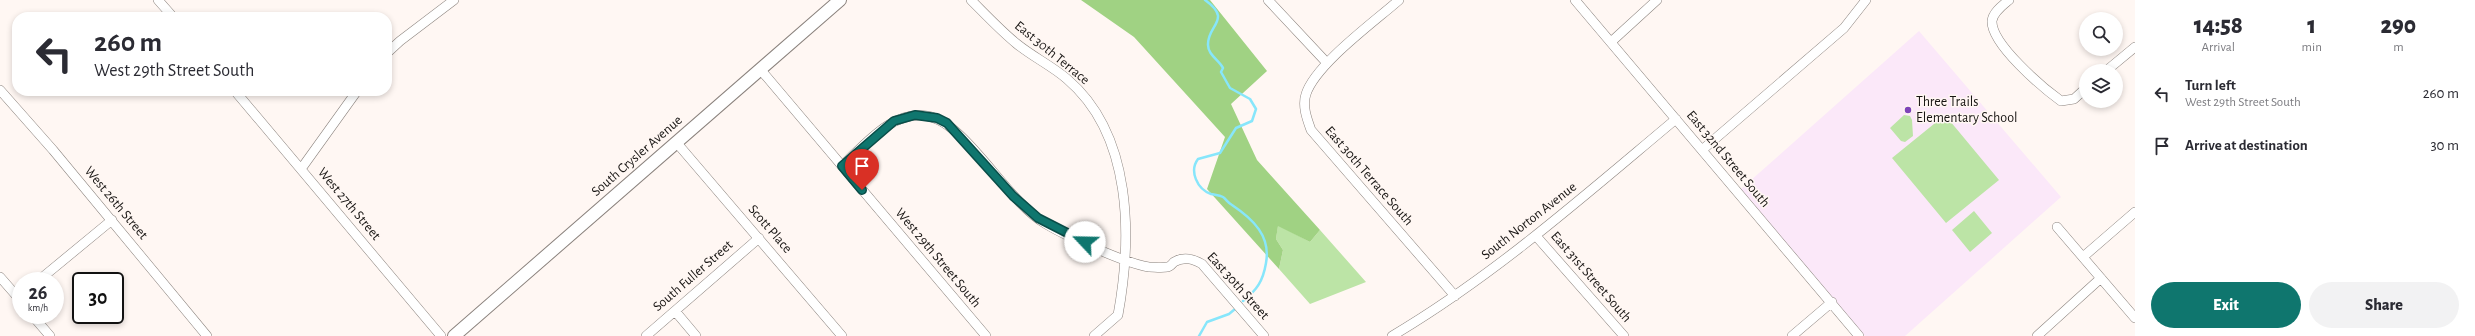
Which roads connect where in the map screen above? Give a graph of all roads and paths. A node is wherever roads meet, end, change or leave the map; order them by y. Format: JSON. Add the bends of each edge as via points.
{"nodes":[{"id":1,"x":158,"y":0,"type":"edge"},
{"id":2,"x":454,"y":0,"type":"edge"},
{"id":3,"x":840,"y":0,"type":"edge"},
{"id":4,"x":971,"y":0,"type":"edge"},
{"id":5,"x":1268,"y":0,"type":"edge"},
{"id":6,"x":1399,"y":0,"type":"edge"},
{"id":7,"x":1575,"y":0,"type":"edge"},
{"id":8,"x":1657,"y":0,"type":"edge"},
{"id":9,"x":1866,"y":0,"type":"edge"},
{"id":10,"x":2009,"y":0,"type":"edge"},
{"id":11,"x":169,"y":12,"type":"edge"},
{"id":12,"x":1611,"y":42,"type":"junction"},
{"id":13,"x":2135,"y":47,"type":"edge"},
{"id":14,"x":392,"y":49,"type":"edge"},
{"id":15,"x":1327,"y":63,"type":"junction"},
{"id":16,"x":2114,"y":64,"type":"edge"},
{"id":17,"x":760,"y":69,"type":"junction"},
{"id":18,"x":0,"y":90,"type":"edge"},
{"id":19,"x":2079,"y":93,"type":"edge"},
{"id":20,"x":239,"y":96,"type":"edge"},
{"id":21,"x":353,"y":96,"type":"edge"},
{"id":22,"x":1676,"y":119,"type":"junction"},
{"id":23,"x":676,"y":142,"type":"junction"},
{"id":24,"x":1702,"y":150,"type":"junction"},
{"id":25,"x":842,"y":166,"type":"junction"},
{"id":26,"x":301,"y":169,"type":"junction"},
{"id":27,"x":2135,"y":212,"type":"edge"},
{"id":28,"x":112,"y":220,"type":"junction"},
{"id":29,"x":2057,"y":227,"type":"dead end"},
{"id":30,"x":1536,"y":236,"type":"junction"},
{"id":31,"x":759,"y":238,"type":"junction"},
{"id":32,"x":2083,"y":257,"type":"junction"},
{"id":33,"x":1123,"y":259,"type":"junction"},
{"id":34,"x":49,"y":272,"type":"edge"},
{"id":35,"x":0,"y":277,"type":"edge"},
{"id":36,"x":2101,"y":278,"type":"junction"},
{"id":37,"x":12,"y":290,"type":"edge"},
{"id":38,"x":1455,"y":296,"type":"junction"},
{"id":39,"x":1832,"y":302,"type":"junction"},
{"id":40,"x":675,"y":311,"type":"junction"},
{"id":41,"x":2135,"y":318,"type":"edge"},
{"id":42,"x":40,"y":324,"type":"edge"},
{"id":43,"x":1621,"y":335,"type":"edge"},
{"id":44,"x":50,"y":336,"type":"edge"},
{"id":45,"x":208,"y":336,"type":"edge"},
{"id":46,"x":441,"y":336,"type":"edge"},
{"id":47,"x":454,"y":336,"type":"edge"},
{"id":48,"x":646,"y":336,"type":"edge"},
{"id":49,"x":696,"y":336,"type":"edge"},
{"id":50,"x":842,"y":336,"type":"edge"},
{"id":51,"x":986,"y":336,"type":"edge"},
{"id":52,"x":1094,"y":336,"type":"edge"},
{"id":53,"x":1264,"y":336,"type":"edge"},
{"id":54,"x":1392,"y":336,"type":"edge"},
{"id":55,"x":1792,"y":336,"type":"edge"},
{"id":56,"x":1859,"y":336,"type":"edge"},
{"id":57,"x":2037,"y":336,"type":"edge"}],
"edges":[{"from":1,"to":11,"type":"street"},
{"from":2,"to":14,"type":"street"},
{"from":3,"to":17,"type":"main road","name":"South Crysler Avenue"},
{"from":4,"to":33,"type":"street","name":"East 30th Terrace","via":[[1018,45],[1067,79],[1098,115],[1112,146],[1123,186],[1126,222]]},
{"from":5,"to":15,"type":"street"},
{"from":6,"to":15,"type":"street","name":"East 30th Terrace South"},
{"from":7,"to":12,"type":"street","name":"East 32nd Street South"},
{"from":8,"to":12,"type":"street"},
{"from":9,"to":24,"type":"street","via":[[1844,28]]},
{"from":10,"to":19,"type":"street","via":[[1997,10],[1992,19],[1993,32],[2021,66],[2061,101],[2068,101]]},
{"from":12,"to":22,"type":"street","name":"East 32nd Street South"},
{"from":13,"to":16,"type":"street"},
{"from":15,"to":38,"type":"street","name":"East 30th Terrace South","via":[[1312,80],[1306,95],[1305,114],[1311,130]]},
{"from":17,"to":23,"type":"main road","name":"South Crysler Avenue"},
{"from":17,"to":25,"type":"street","name":"West 29th Street South"},
{"from":18,"to":28,"type":"street","name":"West 26th Street"},
{"from":20,"to":26,"type":"street","name":"West 27th Street"},
{"from":21,"to":26,"type":"street"},
{"from":22,"to":24,"type":"street","name":"East 32nd Street South"},
{"from":22,"to":30,"type":"street","name":"South Norton Avenue"},
{"from":23,"to":31,"type":"street","name":"Scott Place"},
{"from":23,"to":47,"type":"main road","name":"South Crysler Avenue"},
{"from":24,"to":39,"type":"street","name":"East 32nd Street South"},
{"from":25,"to":33,"type":"street","via":[[894,121],[915,115],[937,118],[954,129],[1013,196],[1038,218]]},
{"from":25,"to":51,"type":"street","name":"West 29th Street South"},
{"from":26,"to":46,"type":"street","name":"West 27th Street"},
{"from":27,"to":32,"type":"street"},
{"from":28,"to":34,"type":"street"},
{"from":28,"to":45,"type":"street","name":"West 26th Street"},
{"from":29,"to":32,"type":"street"},
{"from":30,"to":38,"type":"street","name":"South Norton Avenue"},
{"from":30,"to":43,"type":"street","name":"East 31st Street South"},
{"from":31,"to":40,"type":"street","name":"South Fuller Street"},
{"from":31,"to":50,"type":"street","name":"Scott Place"},
{"from":32,"to":36,"type":"street"},
{"from":33,"to":52,"type":"street","name":"East 30th Terrace","via":[[1123,290],[1118,316]]},
{"from":33,"to":53,"type":"street","name":"East 30th Street","via":[[1148,266],[1169,267],[1184,258],[1194,259],[1202,264]]},
{"from":35,"to":37,"type":"street"},
{"from":36,"to":41,"type":"street"},
{"from":36,"to":57,"type":"street"},
{"from":38,"to":54,"type":"street","name":"South Norton Avenue"},
{"from":39,"to":55,"type":"street"},
{"from":39,"to":56,"type":"street","name":"East 32nd Street South"},
{"from":40,"to":48,"type":"street","name":"South Fuller Street"},
{"from":40,"to":49,"type":"street"},
{"from":42,"to":44,"type":"street"}]}
